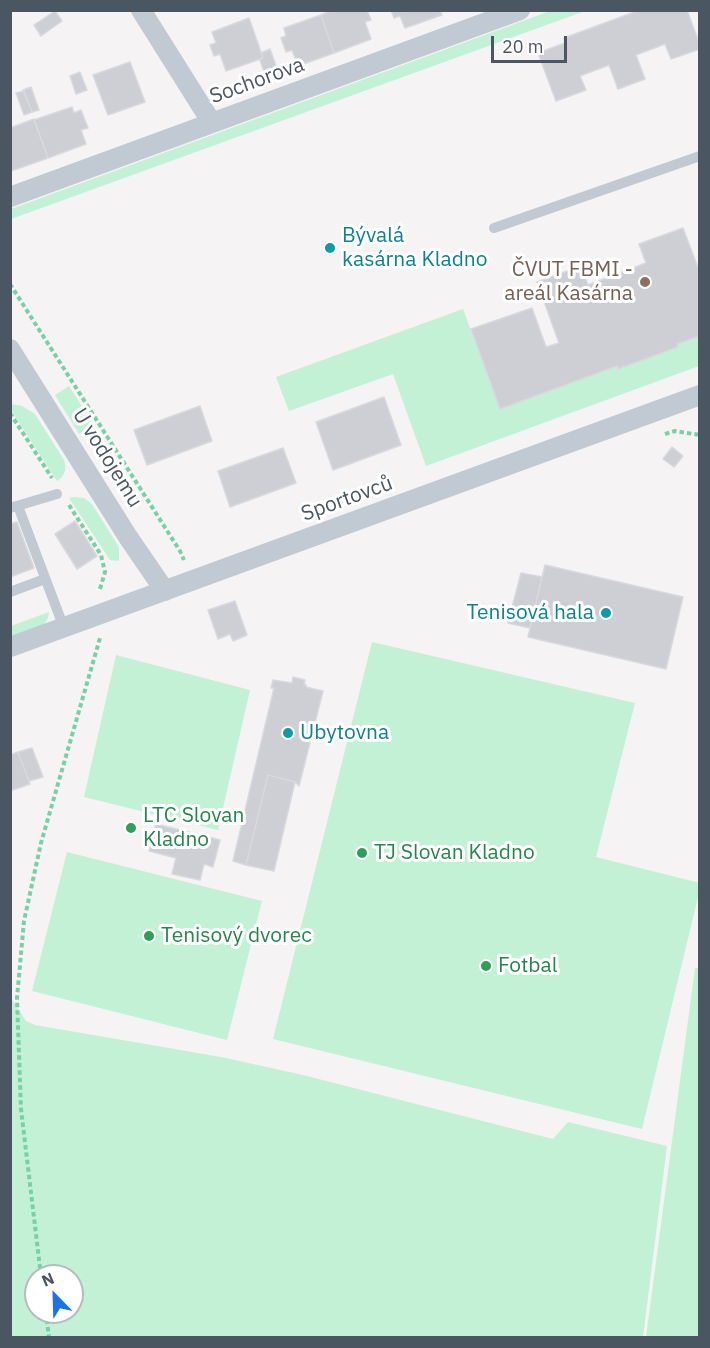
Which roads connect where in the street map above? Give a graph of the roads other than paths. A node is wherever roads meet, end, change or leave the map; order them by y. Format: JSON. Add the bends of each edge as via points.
{"nodes":[{"id":1,"x":141,"y":10,"type":"edge"},
{"id":2,"x":520,"y":10,"type":"edge"},
{"id":3,"x":212,"y":123,"type":"junction"},
{"id":4,"x":699,"y":156,"type":"edge"},
{"id":5,"x":10,"y":197,"type":"edge"},
{"id":6,"x":494,"y":228,"type":"dead end"},
{"id":7,"x":10,"y":349,"type":"edge"},
{"id":8,"x":699,"y":395,"type":"edge"},
{"id":9,"x":57,"y":494,"type":"dead end"},
{"id":10,"x":14,"y":507,"type":"edge"},
{"id":11,"x":45,"y":579,"type":"junction"},
{"id":12,"x":165,"y":591,"type":"junction"},
{"id":13,"x":10,"y":592,"type":"edge"},
{"id":14,"x":64,"y":628,"type":"junction"},
{"id":15,"x":10,"y":647,"type":"edge"}],
"edges":[{"from":1,"to":3,"type":"street"},
{"from":2,"to":3,"type":"street","name":"Sochorova"},
{"from":3,"to":5,"type":"street","name":"Sochorova"},
{"from":4,"to":6,"type":"lane"},
{"from":7,"to":12,"type":"street","name":"U vodojemu"},
{"from":8,"to":12,"type":"street","name":"Sportovců"},
{"from":9,"to":10,"type":"lane"},
{"from":10,"to":11,"type":"lane"},
{"from":11,"to":13,"type":"lane"},
{"from":11,"to":14,"type":"lane"},
{"from":12,"to":14,"type":"street","name":"Sportovců"},
{"from":14,"to":15,"type":"street","name":"Sportovců"}]}
